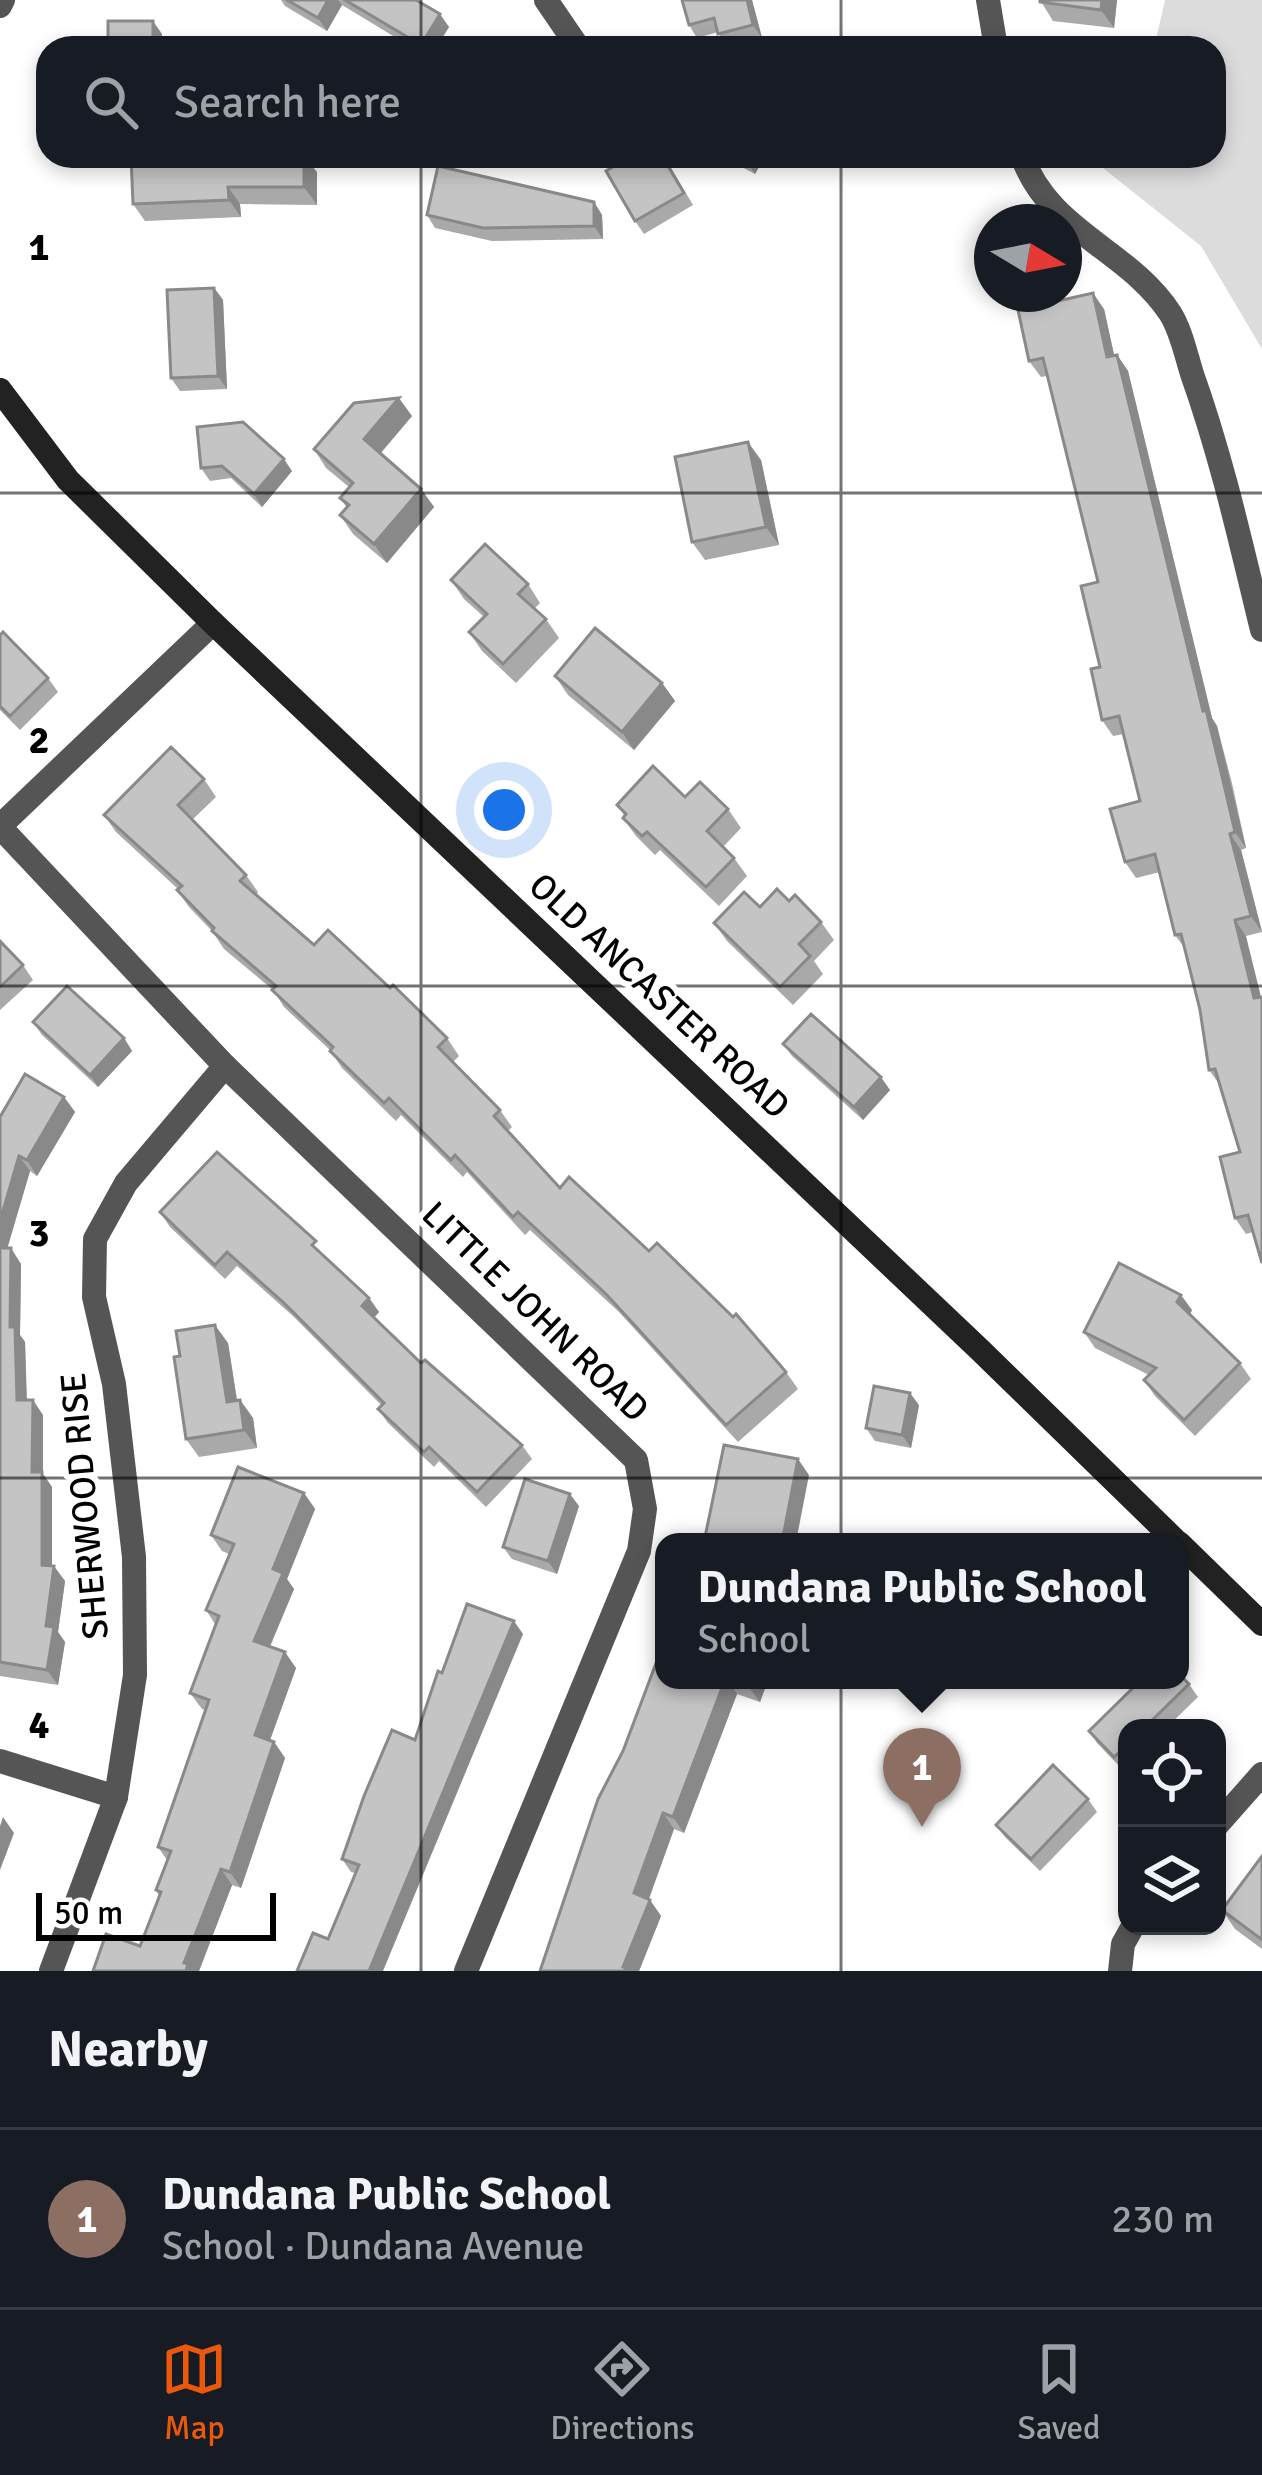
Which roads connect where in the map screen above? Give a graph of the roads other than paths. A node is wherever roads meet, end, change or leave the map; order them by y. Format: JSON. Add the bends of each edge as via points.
{"nodes":[{"id":1,"x":546,"y":0,"type":"edge"},
{"id":2,"x":988,"y":0,"type":"edge"},
{"id":3,"x":571,"y":36,"type":"edge"},
{"id":4,"x":994,"y":36,"type":"edge"},
{"id":5,"x":1026,"y":168,"type":"edge"},
{"id":6,"x":0,"y":391,"type":"edge"},
{"id":7,"x":213,"y":623,"type":"junction"},
{"id":8,"x":1262,"y":630,"type":"edge"},
{"id":9,"x":0,"y":827,"type":"edge"},
{"id":10,"x":225,"y":1066,"type":"junction"},
{"id":11,"x":1169,"y":1533,"type":"edge"},
{"id":12,"x":1189,"y":1553,"type":"edge"},
{"id":13,"x":1262,"y":1624,"type":"edge"},
{"id":14,"x":0,"y":1761,"type":"edge"},
{"id":15,"x":1262,"y":1774,"type":"edge"},
{"id":16,"x":116,"y":1797,"type":"junction"},
{"id":17,"x":1226,"y":1815,"type":"edge"},
{"id":18,"x":1128,"y":1935,"type":"edge"},
{"id":19,"x":51,"y":1971,"type":"edge"},
{"id":20,"x":466,"y":1971,"type":"edge"},
{"id":21,"x":1120,"y":1971,"type":"edge"}],
"edges":[{"from":1,"to":3,"type":"street"},
{"from":2,"to":4,"type":"street"},
{"from":5,"to":8,"type":"street","via":[[1073,228],[1128,266],[1172,315],[1216,443]]},
{"from":6,"to":7,"type":"street","name":"OLD ANCASTER ROAD","via":[[68,480]]},
{"from":7,"to":9,"type":"street","name":"LITTLE JOHN ROAD"},
{"from":7,"to":11,"type":"street","name":"OLD ANCASTER ROAD"},
{"from":9,"to":10,"type":"street","name":"LITTLE JOHN ROAD"},
{"from":10,"to":16,"type":"street","name":"SHERWOOD RISE","via":[[126,1183],[95,1239],[94,1297],[114,1384],[134,1557],[135,1675]]},
{"from":10,"to":20,"type":"street","name":"LITTLE JOHN ROAD","via":[[636,1460],[645,1509],[638,1551]]},
{"from":12,"to":13,"type":"street","name":"OLD ANCASTER ROAD"},
{"from":14,"to":16,"type":"street"},
{"from":15,"to":17,"type":"street"},
{"from":16,"to":19,"type":"street","name":"SHERWOOD RISE"},
{"from":18,"to":21,"type":"street"}]}
